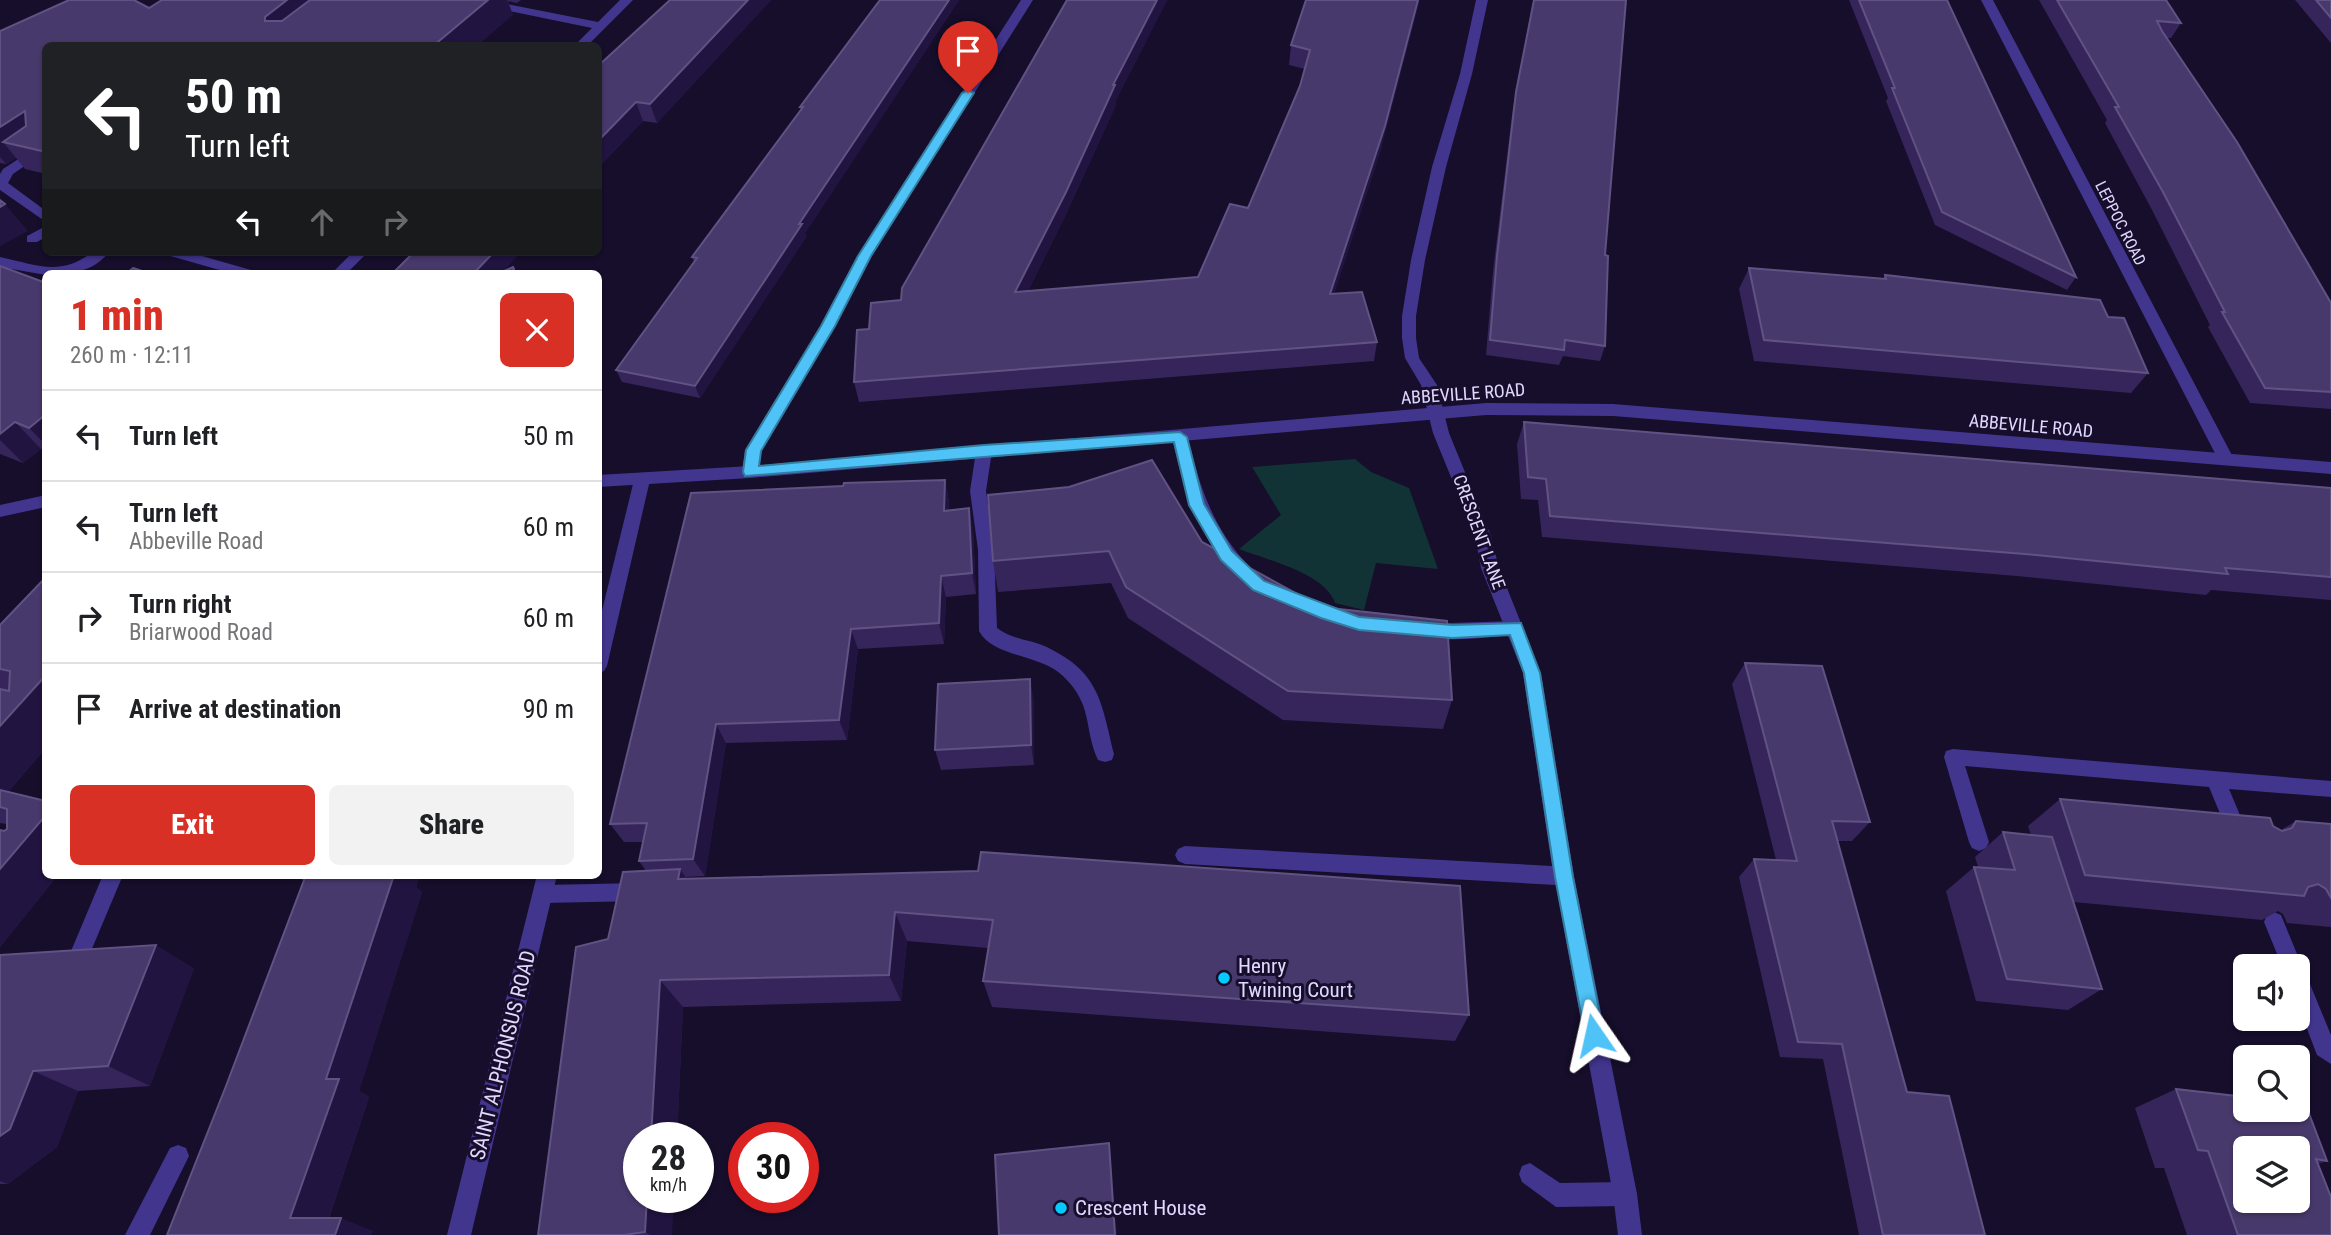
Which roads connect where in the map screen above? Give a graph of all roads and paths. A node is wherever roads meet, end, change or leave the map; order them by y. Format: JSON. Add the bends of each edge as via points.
{"nodes":[{"id":1,"x":470,"y":0,"type":"edge"},
{"id":2,"x":627,"y":0,"type":"edge"},
{"id":3,"x":1027,"y":0,"type":"edge"},
{"id":4,"x":1482,"y":0,"type":"edge"},
{"id":5,"x":1987,"y":0,"type":"edge"},
{"id":6,"x":601,"y":26,"type":"junction"},
{"id":7,"x":584,"y":42,"type":"edge"},
{"id":8,"x":42,"y":148,"type":"edge"},
{"id":9,"x":1,"y":183,"type":"edge"},
{"id":10,"x":42,"y":215,"type":"edge"},
{"id":11,"x":42,"y":233,"type":"edge"},
{"id":12,"x":32,"y":239,"type":"dead end"},
{"id":13,"x":97,"y":256,"type":"edge"},
{"id":14,"x":186,"y":256,"type":"edge"},
{"id":15,"x":357,"y":256,"type":"edge"},
{"id":16,"x":0,"y":262,"type":"edge"},
{"id":17,"x":43,"y":270,"type":"edge"},
{"id":18,"x":72,"y":270,"type":"edge"},
{"id":19,"x":235,"y":270,"type":"edge"},
{"id":20,"x":342,"y":270,"type":"edge"},
{"id":21,"x":1435,"y":414,"type":"junction"},
{"id":22,"x":1180,"y":437,"type":"junction"},
{"id":23,"x":984,"y":451,"type":"junction"},
{"id":24,"x":2227,"y":461,"type":"junction"},
{"id":25,"x":2331,"y":468,"type":"edge"},
{"id":26,"x":750,"y":472,"type":"junction"},
{"id":27,"x":642,"y":480,"type":"junction"},
{"id":28,"x":602,"y":481,"type":"edge"},
{"id":29,"x":42,"y":502,"type":"edge"},
{"id":30,"x":0,"y":511,"type":"edge"},
{"id":31,"x":1258,"y":586,"type":"edge"},
{"id":32,"x":1412,"y":628,"type":"edge"},
{"id":33,"x":1515,"y":628,"type":"junction"},
{"id":34,"x":602,"y":648,"type":"edge"},
{"id":35,"x":1105,"y":754,"type":"dead end"},
{"id":36,"x":2216,"y":779,"type":"junction"},
{"id":37,"x":2331,"y":789,"type":"edge"},
{"id":38,"x":1979,"y":842,"type":"dead end"},
{"id":39,"x":2243,"y":846,"type":"edge"},
{"id":40,"x":1185,"y":855,"type":"dead end"},
{"id":41,"x":1564,"y":877,"type":"junction"},
{"id":42,"x":111,"y":879,"type":"edge"},
{"id":43,"x":545,"y":885,"type":"edge"},
{"id":44,"x":666,"y":891,"type":"edge"},
{"id":45,"x":2274,"y":922,"type":"edge"},
{"id":46,"x":2287,"y":954,"type":"edge"},
{"id":47,"x":76,"y":963,"type":"edge"},
{"id":48,"x":2310,"y":1009,"type":"edge"},
{"id":49,"x":2331,"y":1053,"type":"edge"},
{"id":50,"x":178,"y":1156,"type":"dead end"},
{"id":51,"x":1530,"y":1174,"type":"dead end"},
{"id":52,"x":1625,"y":1194,"type":"junction"},
{"id":53,"x":137,"y":1235,"type":"edge"},
{"id":54,"x":459,"y":1235,"type":"edge"},
{"id":55,"x":1630,"y":1235,"type":"edge"}],
"edges":[{"from":1,"to":6,"type":"street"},
{"from":2,"to":6,"type":"street"},
{"from":3,"to":26,"type":"street","via":[[865,256],[753,450]]},
{"from":4,"to":21,"type":"street","name":"CRESCENT LANE","via":[[1439,167],[1409,316],[1412,358],[1429,385]]},
{"from":5,"to":24,"type":"street","name":"LEPPOC ROAD"},
{"from":6,"to":7,"type":"street"},
{"from":8,"to":9,"type":"street","via":[[8,172]]},
{"from":9,"to":10,"type":"street"},
{"from":11,"to":12,"type":"street"},
{"from":13,"to":18,"type":"street"},
{"from":14,"to":19,"type":"street"},
{"from":15,"to":20,"type":"street"},
{"from":16,"to":17,"type":"street"},
{"from":21,"to":22,"type":"street","name":"ABBEVILLE ROAD"},
{"from":21,"to":24,"type":"street","name":"ABBEVILLE ROAD","via":[[1546,408],[1613,410]]},
{"from":21,"to":33,"type":"street","name":"CRESCENT LANE"},
{"from":22,"to":23,"type":"street","name":"ABBEVILLE ROAD"},
{"from":22,"to":31,"type":"street","via":[[1197,505],[1226,556]]},
{"from":23,"to":26,"type":"street","name":"ABBEVILLE ROAD"},
{"from":23,"to":35,"type":"street","via":[[978,491],[986,550],[988,631],[1007,645],[1037,651],[1068,669],[1091,695]]},
{"from":24,"to":25,"type":"street","name":"ABBEVILLE ROAD"},
{"from":26,"to":27,"type":"street","name":"ABBEVILLE ROAD"},
{"from":27,"to":28,"type":"street","name":"ABBEVILLE ROAD"},
{"from":27,"to":34,"type":"street"},
{"from":29,"to":30,"type":"street"},
{"from":32,"to":33,"type":"street","via":[[1452,632]]},
{"from":33,"to":41,"type":"street","name":"CRESCENT LANE","via":[[1532,673]]},
{"from":36,"to":37,"type":"street"},
{"from":36,"to":38,"type":"street","via":[[1953,757]]},
{"from":36,"to":39,"type":"street"},
{"from":40,"to":41,"type":"street"},
{"from":41,"to":52,"type":"street","name":"CRESCENT LANE"},
{"from":42,"to":47,"type":"street"},
{"from":43,"to":44,"type":"street"},
{"from":43,"to":54,"type":"street","name":"SAINT ALPHONSUS ROAD"},
{"from":45,"to":46,"type":"street"},
{"from":48,"to":49,"type":"street"},
{"from":50,"to":53,"type":"street"},
{"from":51,"to":52,"type":"street","via":[[1556,1195]]},
{"from":52,"to":55,"type":"street","name":"CRESCENT LANE"}]}
